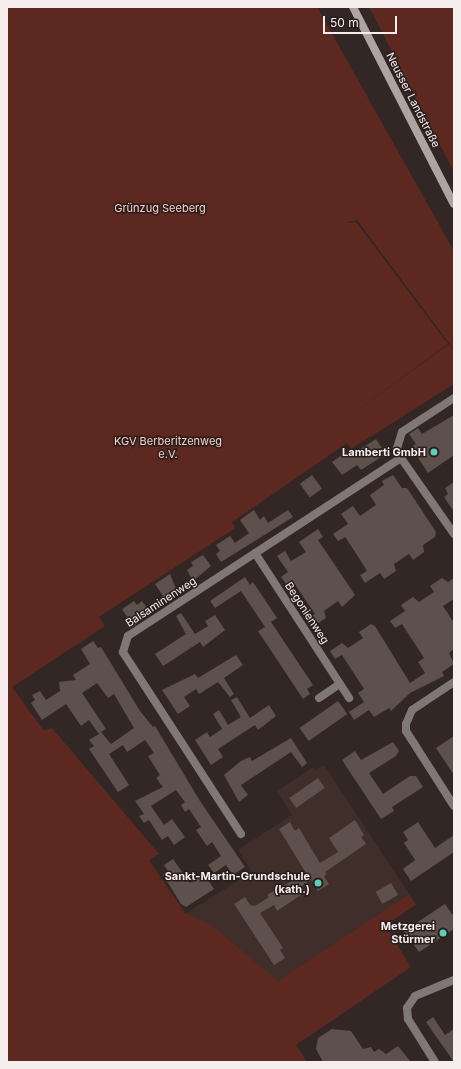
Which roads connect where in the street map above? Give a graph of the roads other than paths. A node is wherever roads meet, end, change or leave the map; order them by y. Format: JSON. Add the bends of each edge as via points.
{"nodes":[{"id":1,"x":353,"y":7,"type":"edge"},
{"id":2,"x":454,"y":204,"type":"edge"},
{"id":3,"x":454,"y":398,"type":"edge"},
{"id":4,"x":401,"y":458,"type":"junction"},
{"id":5,"x":454,"y":534,"type":"edge"},
{"id":6,"x":255,"y":553,"type":"junction"},
{"id":7,"x":454,"y":682,"type":"edge"},
{"id":8,"x":340,"y":684,"type":"junction"},
{"id":9,"x":319,"y":698,"type":"dead end"},
{"id":10,"x":349,"y":698,"type":"dead end"},
{"id":11,"x":454,"y":806,"type":"edge"},
{"id":12,"x":241,"y":834,"type":"dead end"},
{"id":13,"x":454,"y":980,"type":"edge"},
{"id":14,"x":435,"y":1062,"type":"edge"}],
"edges":[{"from":1,"to":2,"type":"main road","name":"Neusser Landstraße"},
{"from":3,"to":4,"type":"street","via":[[402,432],[398,448]]},
{"from":4,"to":5,"type":"street"},
{"from":4,"to":6,"type":"street","name":"Balsaminenweg"},
{"from":6,"to":8,"type":"street","name":"Begonienweg"},
{"from":6,"to":12,"type":"street","name":"Balsaminenweg","via":[[128,636],[123,652]]},
{"from":7,"to":11,"type":"street","via":[[412,710],[406,724],[406,731]]},
{"from":8,"to":9,"type":"street"},
{"from":8,"to":10,"type":"street","name":"Begonienweg"},
{"from":13,"to":14,"type":"street","via":[[415,996],[407,1008],[408,1019]]}]}
